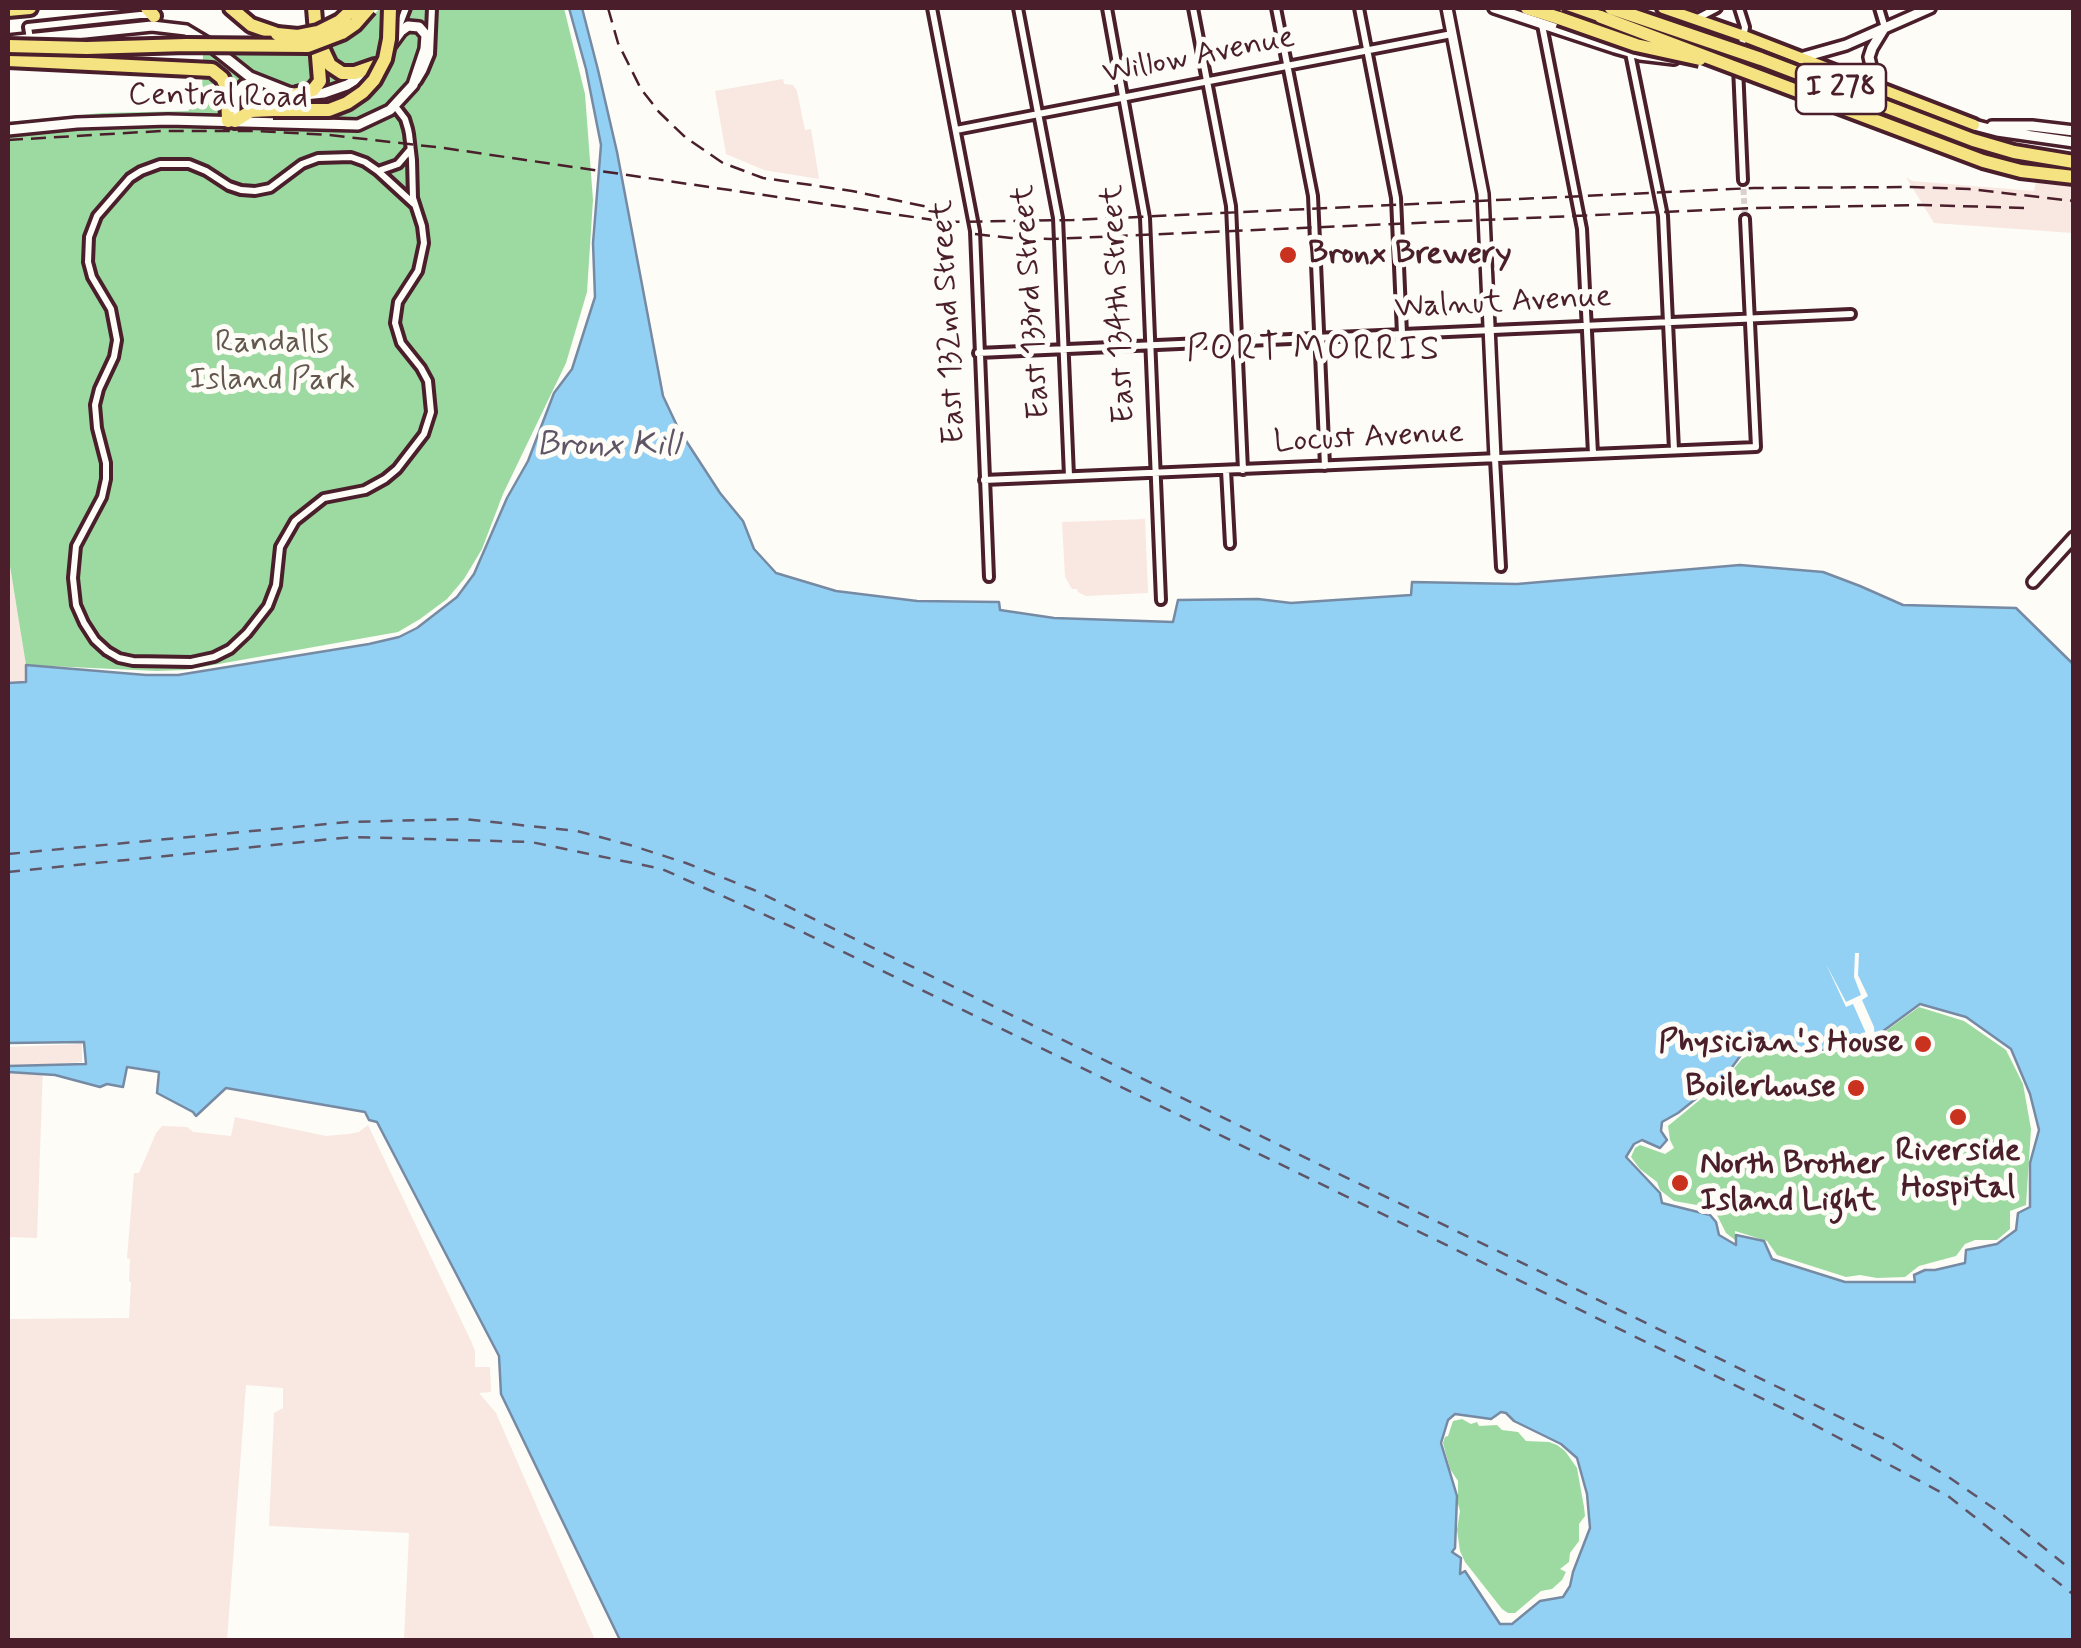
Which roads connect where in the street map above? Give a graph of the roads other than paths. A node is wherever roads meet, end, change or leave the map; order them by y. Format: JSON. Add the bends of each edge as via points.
{"nodes":[{"id":1,"x":30,"y":8,"type":"edge"},
{"id":2,"x":231,"y":8,"type":"edge"},
{"id":3,"x":314,"y":8,"type":"edge"},
{"id":4,"x":354,"y":8,"type":"edge"},
{"id":5,"x":370,"y":8,"type":"edge"},
{"id":6,"x":390,"y":8,"type":"edge"},
{"id":7,"x":406,"y":8,"type":"edge"},
{"id":8,"x":432,"y":8,"type":"edge"},
{"id":9,"x":932,"y":8,"type":"edge"},
{"id":10,"x":1018,"y":8,"type":"edge"},
{"id":11,"x":1106,"y":8,"type":"edge"},
{"id":12,"x":1193,"y":8,"type":"edge"},
{"id":13,"x":1276,"y":8,"type":"edge"},
{"id":14,"x":1359,"y":8,"type":"edge"},
{"id":15,"x":1447,"y":8,"type":"edge"},
{"id":16,"x":1494,"y":8,"type":"edge"},
{"id":17,"x":1527,"y":8,"type":"edge"},
{"id":18,"x":1576,"y":8,"type":"edge"},
{"id":19,"x":1588,"y":8,"type":"edge"},
{"id":20,"x":1663,"y":8,"type":"edge"},
{"id":21,"x":1717,"y":8,"type":"edge"},
{"id":22,"x":1740,"y":8,"type":"edge"},
{"id":23,"x":1878,"y":8,"type":"edge"},
{"id":24,"x":1930,"y":8,"type":"edge"},
{"id":25,"x":8,"y":10,"type":"edge"},
{"id":26,"x":151,"y":12,"type":"edge"},
{"id":27,"x":1606,"y":12,"type":"edge"},
{"id":28,"x":1563,"y":13,"type":"edge"},
{"id":29,"x":1622,"y":14,"type":"edge"},
{"id":30,"x":1696,"y":19,"type":"junction"},
{"id":31,"x":1542,"y":23,"type":"junction"},
{"id":32,"x":1885,"y":28,"type":"junction"},
{"id":33,"x":186,"y":30,"type":"junction"},
{"id":34,"x":1452,"y":34,"type":"junction"},
{"id":35,"x":318,"y":35,"type":"junction"},
{"id":36,"x":1744,"y":36,"type":"junction"},
{"id":37,"x":30,"y":39,"type":"junction"},
{"id":38,"x":8,"y":44,"type":"edge"},
{"id":39,"x":391,"y":44,"type":"junction"},
{"id":40,"x":216,"y":50,"type":"junction"},
{"id":41,"x":1367,"y":50,"type":"junction"},
{"id":42,"x":1630,"y":52,"type":"junction"},
{"id":43,"x":1797,"y":58,"type":"junction"},
{"id":44,"x":8,"y":60,"type":"edge"},
{"id":45,"x":1735,"y":62,"type":"junction"},
{"id":46,"x":375,"y":66,"type":"junction"},
{"id":47,"x":1287,"y":66,"type":"junction"},
{"id":48,"x":198,"y":68,"type":"junction"},
{"id":49,"x":258,"y":81,"type":"junction"},
{"id":50,"x":1207,"y":82,"type":"junction"},
{"id":51,"x":1867,"y":84,"type":"junction"},
{"id":52,"x":413,"y":86,"type":"junction"},
{"id":53,"x":297,"y":94,"type":"junction"},
{"id":54,"x":1840,"y":95,"type":"junction"},
{"id":55,"x":1124,"y":97,"type":"junction"},
{"id":56,"x":395,"y":106,"type":"junction"},
{"id":57,"x":1039,"y":114,"type":"junction"},
{"id":58,"x":231,"y":121,"type":"junction"},
{"id":59,"x":1974,"y":126,"type":"junction"},
{"id":60,"x":8,"y":130,"type":"edge"},
{"id":61,"x":956,"y":130,"type":"junction"},
{"id":62,"x":2074,"y":131,"type":"edge"},
{"id":63,"x":1933,"y":139,"type":"junction"},
{"id":64,"x":1974,"y":142,"type":"junction"},
{"id":65,"x":2074,"y":142,"type":"edge"},
{"id":66,"x":410,"y":150,"type":"junction"},
{"id":67,"x":2074,"y":159,"type":"edge"},
{"id":68,"x":378,"y":170,"type":"junction"},
{"id":69,"x":2074,"y":174,"type":"edge"},
{"id":70,"x":1743,"y":180,"type":"tunnel mouth"},
{"id":71,"x":414,"y":206,"type":"junction"},
{"id":72,"x":1745,"y":219,"type":"tunnel mouth"},
{"id":73,"x":1850,"y":314,"type":"dead end"},
{"id":74,"x":1750,"y":318,"type":"junction"},
{"id":75,"x":1668,"y":321,"type":"junction"},
{"id":76,"x":1586,"y":325,"type":"junction"},
{"id":77,"x":1488,"y":330,"type":"junction"},
{"id":78,"x":1402,"y":334,"type":"junction"},
{"id":79,"x":1319,"y":338,"type":"junction"},
{"id":80,"x":1236,"y":341,"type":"junction"},
{"id":81,"x":1149,"y":344,"type":"junction"},
{"id":82,"x":1064,"y":348,"type":"junction"},
{"id":83,"x":978,"y":353,"type":"junction"},
{"id":84,"x":1674,"y":450,"type":"junction"},
{"id":85,"x":1592,"y":454,"type":"junction"},
{"id":86,"x":1495,"y":458,"type":"junction"},
{"id":87,"x":1325,"y":466,"type":"junction"},
{"id":88,"x":1226,"y":470,"type":"junction"},
{"id":89,"x":1242,"y":470,"type":"junction"},
{"id":90,"x":1155,"y":473,"type":"junction"},
{"id":91,"x":1069,"y":476,"type":"junction"},
{"id":92,"x":984,"y":480,"type":"junction"},
{"id":93,"x":2074,"y":537,"type":"edge"},
{"id":94,"x":1230,"y":544,"type":"dead end"},
{"id":95,"x":1501,"y":567,"type":"dead end"},
{"id":96,"x":988,"y":577,"type":"dead end"},
{"id":97,"x":2033,"y":582,"type":"dead end"},
{"id":98,"x":1161,"y":600,"type":"dead end"}],
"edges":[{"from":1,"to":25,"type":"highway"},
{"from":2,"to":4,"type":"highway","bridge":true,"via":[[257,28],[291,36],[330,27]]},
{"from":3,"to":35,"type":"highway"},
{"from":5,"to":38,"type":"highway","bridge":true,"via":[[342,33],[298,47]]},
{"from":6,"to":58,"type":"highway","bridge":true,"via":[[385,59],[363,92],[329,110],[255,110]]},
{"from":7,"to":39,"type":"street"},
{"from":8,"to":52,"type":"street","via":[[430,54]]},
{"from":9,"to":61,"type":"street","name":"East 132nd Street"},
{"from":10,"to":57,"type":"street","name":"East 133rd Street"},
{"from":11,"to":55,"type":"street","name":"East 134th Street"},
{"from":12,"to":50,"type":"street"},
{"from":13,"to":47,"type":"street"},
{"from":14,"to":41,"type":"street"},
{"from":15,"to":34,"type":"main road"},
{"from":16,"to":31,"type":"main road"},
{"from":17,"to":28,"type":"highway"},
{"from":18,"to":27,"type":"highway"},
{"from":19,"to":29,"type":"main road"},
{"from":20,"to":30,"type":"main road"},
{"from":21,"to":30,"type":"street"},
{"from":22,"to":36,"type":"street"},
{"from":23,"to":32,"type":"street"},
{"from":24,"to":32,"type":"main road"},
{"from":26,"to":33,"type":"main road","name":"Central Road"},
{"from":26,"to":37,"type":"street","name":"Central Road","via":[[28,27]]},
{"from":27,"to":28,"type":"highway","number":"I 278"},
{"from":27,"to":45,"type":"highway","number":"I 278","bridge":true},
{"from":27,"to":67,"type":"highway","number":"I 278","bridge":true,"via":[[1761,58],[1973,140]]},
{"from":28,"to":45,"type":"highway","bridge":true,"via":[[1646,48]]},
{"from":29,"to":42,"type":"street"},
{"from":29,"to":45,"type":"main road"},
{"from":30,"to":36,"type":"main road"},
{"from":31,"to":42,"type":"main road"},
{"from":31,"to":76,"type":"street","via":[[1582,229]]},
{"from":32,"to":43,"type":"main road"},
{"from":32,"to":51,"type":"main road","via":[[1869,57]]},
{"from":33,"to":37,"type":"main road","name":"Central Road","via":[[146,26]]},
{"from":33,"to":40,"type":"main road","name":"Central Road"},
{"from":34,"to":41,"type":"street","name":"Willow Avenue"},
{"from":34,"to":77,"type":"main road","via":[[1483,194]]},
{"from":35,"to":46,"type":"highway","via":[[335,70],[352,74]]},
{"from":35,"to":53,"type":"highway","via":[[320,81]]},
{"from":36,"to":43,"type":"main road"},
{"from":36,"to":45,"type":"street"},
{"from":37,"to":38,"type":"main road","name":"Central Road"},
{"from":39,"to":46,"type":"main road","name":"Central Road"},
{"from":39,"to":52,"type":"main road","via":[[408,26],[424,32]]},
{"from":40,"to":48,"type":"highway"},
{"from":40,"to":49,"type":"main road","name":"Central Road"},
{"from":41,"to":47,"type":"street","name":"Willow Avenue"},
{"from":41,"to":78,"type":"street","via":[[1396,198]]},
{"from":42,"to":45,"type":"main road"},
{"from":42,"to":75,"type":"street","via":[[1663,216]]},
{"from":43,"to":51,"type":"main road"},
{"from":44,"to":48,"type":"highway"},
{"from":45,"to":54,"type":"main road"},
{"from":45,"to":63,"type":"main road"},
{"from":45,"to":69,"type":"highway","number":"I 278","bridge":true,"via":[[1973,158],[2021,171]]},
{"from":45,"to":70,"type":"street"},
{"from":46,"to":53,"type":"main road","name":"Central Road","via":[[340,88]]},
{"from":47,"to":50,"type":"street","name":"Willow Avenue"},
{"from":47,"to":79,"type":"street","via":[[1313,196]]},
{"from":48,"to":58,"type":"highway","via":[[224,81]]},
{"from":49,"to":53,"type":"main road","name":"Central Road"},
{"from":49,"to":58,"type":"main road","via":[[237,91]]},
{"from":50,"to":55,"type":"street","name":"Willow Avenue"},
{"from":50,"to":80,"type":"street","via":[[1232,214]]},
{"from":51,"to":54,"type":"main road"},
{"from":51,"to":59,"type":"main road"},
{"from":52,"to":56,"type":"main road","name":"Central Road"},
{"from":54,"to":64,"type":"main road"},
{"from":55,"to":57,"type":"street","name":"Willow Avenue"},
{"from":55,"to":81,"type":"street","name":"East 134th Street","via":[[1144,206]]},
{"from":56,"to":58,"type":"main road","name":"Central Road","via":[[352,126]]},
{"from":56,"to":66,"type":"street"},
{"from":57,"to":61,"type":"street","name":"Willow Avenue"},
{"from":57,"to":82,"type":"street","name":"East 133rd Street","via":[[1058,218]]},
{"from":58,"to":60,"type":"main road","name":"Central Road"},
{"from":59,"to":62,"type":"main road"},
{"from":59,"to":65,"type":"main road"},
{"from":61,"to":83,"type":"street","name":"East 132nd Street","via":[[975,231]]},
{"from":63,"to":64,"type":"main road"},
{"from":63,"to":69,"type":"main road","via":[[2002,162]]},
{"from":64,"to":67,"type":"main road"},
{"from":66,"to":68,"type":"street","via":[[398,164]]},
{"from":66,"to":71,"type":"street"},
{"from":68,"to":71,"type":"street"},
{"from":68,"to":71,"type":"street","via":[[352,157],[318,158],[270,188],[248,192],[189,164],[160,164],[135,174],[97,216],[88,262],[112,313],[116,340],[95,405],[106,479],[76,546],[72,578],[84,623],[107,651],[133,661],[190,662],[230,649],[268,606],[280,547],[294,521],[332,495],[379,483],[420,440],[431,412],[430,390],[399,338],[395,315],[423,256]]},
{"from":72,"to":74,"type":"street"},
{"from":73,"to":74,"type":"street","name":"Walnut Avenue"},
{"from":74,"to":75,"type":"street","name":"Walnut Avenue"},
{"from":74,"to":84,"type":"street","name":"Locust Avenue","via":[[1756,447]]},
{"from":75,"to":76,"type":"street","name":"Walnut Avenue"},
{"from":75,"to":84,"type":"street"},
{"from":76,"to":77,"type":"street","name":"Walnut Avenue"},
{"from":76,"to":85,"type":"street"},
{"from":77,"to":78,"type":"street","name":"Walnut Avenue"},
{"from":77,"to":86,"type":"main road"},
{"from":78,"to":79,"type":"street","name":"Walnut Avenue"},
{"from":79,"to":80,"type":"street","name":"Walnut Avenue"},
{"from":79,"to":87,"type":"street"},
{"from":80,"to":81,"type":"street","name":"Walnut Avenue"},
{"from":80,"to":89,"type":"street"},
{"from":81,"to":82,"type":"street","name":"Walnut Avenue"},
{"from":81,"to":90,"type":"street","name":"East 134th Street"},
{"from":82,"to":83,"type":"street","name":"Walnut Avenue"},
{"from":82,"to":91,"type":"street","name":"East 133rd Street"},
{"from":83,"to":92,"type":"street","name":"East 132nd Street"},
{"from":84,"to":85,"type":"street","name":"Locust Avenue"},
{"from":85,"to":86,"type":"street","name":"Locust Avenue"},
{"from":86,"to":87,"type":"street","name":"Locust Avenue"},
{"from":86,"to":95,"type":"street"},
{"from":87,"to":89,"type":"street","name":"Locust Avenue"},
{"from":88,"to":89,"type":"street","name":"Locust Avenue"},
{"from":88,"to":90,"type":"street","name":"Locust Avenue"},
{"from":88,"to":94,"type":"street"},
{"from":90,"to":91,"type":"street","name":"Locust Avenue"},
{"from":90,"to":98,"type":"street","name":"East 134th Street"},
{"from":91,"to":92,"type":"street","name":"Locust Avenue"},
{"from":92,"to":96,"type":"street","name":"East 132nd Street"},
{"from":93,"to":97,"type":"main road"}]}
